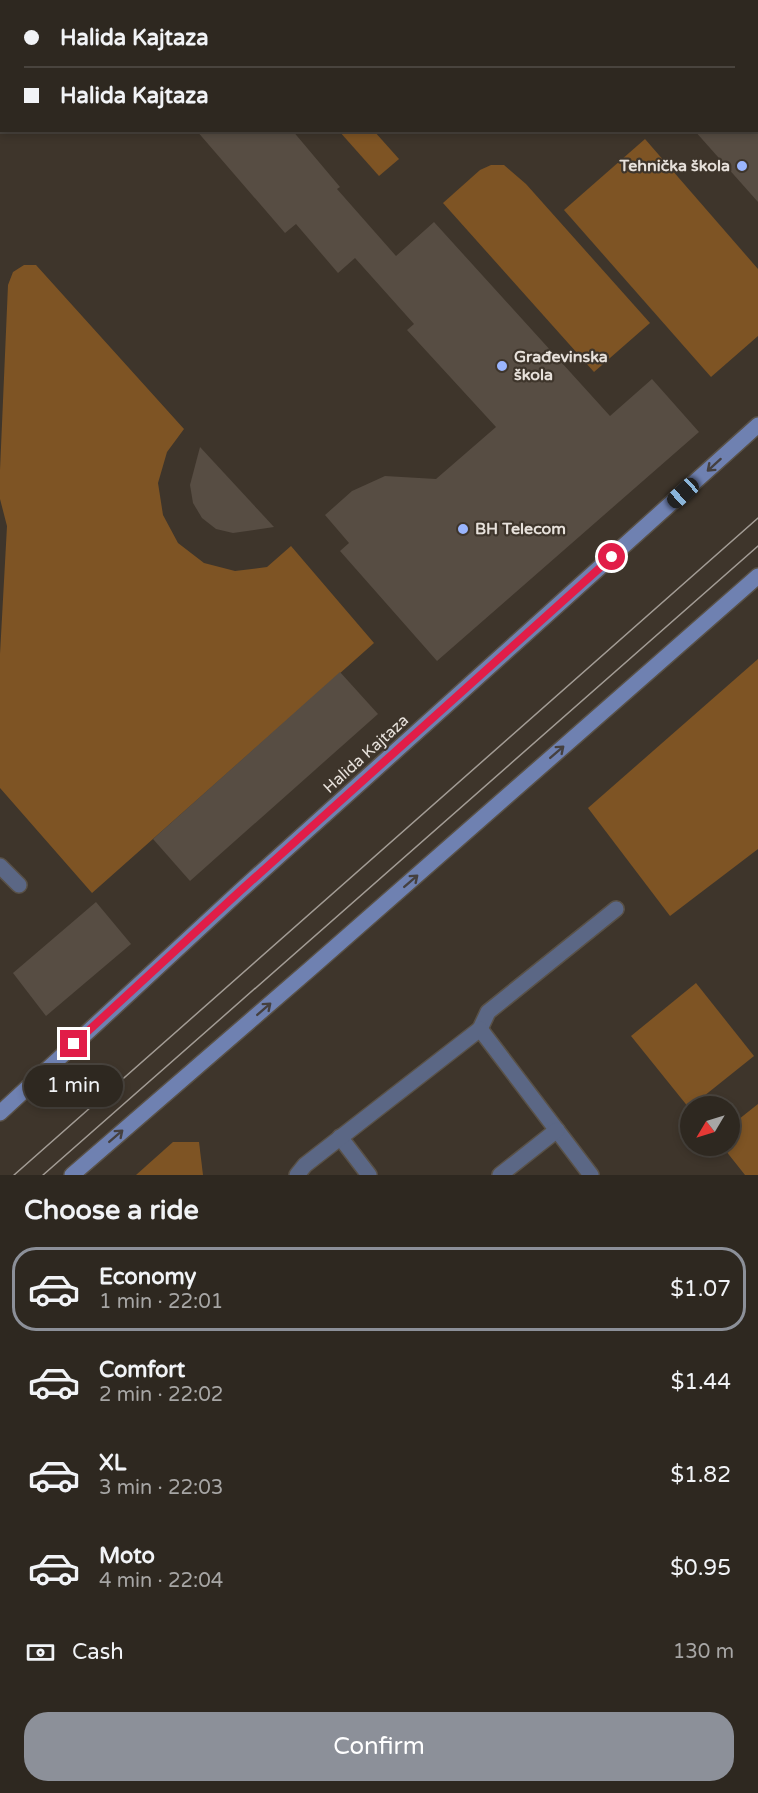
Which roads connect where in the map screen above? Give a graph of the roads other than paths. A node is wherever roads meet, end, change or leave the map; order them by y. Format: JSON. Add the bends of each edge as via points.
{"nodes":[{"id":1,"x":758,"y":426,"type":"edge"},
{"id":2,"x":758,"y":576,"type":"edge"},
{"id":3,"x":0,"y":866,"type":"edge"},
{"id":4,"x":20,"y":885,"type":"dead end"},
{"id":5,"x":616,"y":909,"type":"dead end"},
{"id":6,"x":480,"y":1029,"type":"junction"},
{"id":7,"x":0,"y":1113,"type":"edge"},
{"id":8,"x":557,"y":1130,"type":"junction"},
{"id":9,"x":340,"y":1137,"type":"junction"},
{"id":10,"x":72,"y":1175,"type":"edge"},
{"id":11,"x":297,"y":1175,"type":"edge"},
{"id":12,"x":369,"y":1175,"type":"edge"},
{"id":13,"x":500,"y":1175,"type":"edge"},
{"id":14,"x":591,"y":1175,"type":"edge"}],
"edges":[{"from":1,"to":7,"type":"main road","name":"Halida Kajtaza","one_way":true,"via":[[239,892]]},
{"from":10,"to":2,"type":"main road","one_way":true},
{"from":3,"to":4,"type":"street"},
{"from":5,"to":6,"type":"street","via":[[488,1012]]},
{"from":6,"to":8,"type":"street"},
{"from":6,"to":9,"type":"street"},
{"from":8,"to":13,"type":"street"},
{"from":8,"to":14,"type":"street"},
{"from":9,"to":11,"type":"street"},
{"from":9,"to":12,"type":"street"}]}
